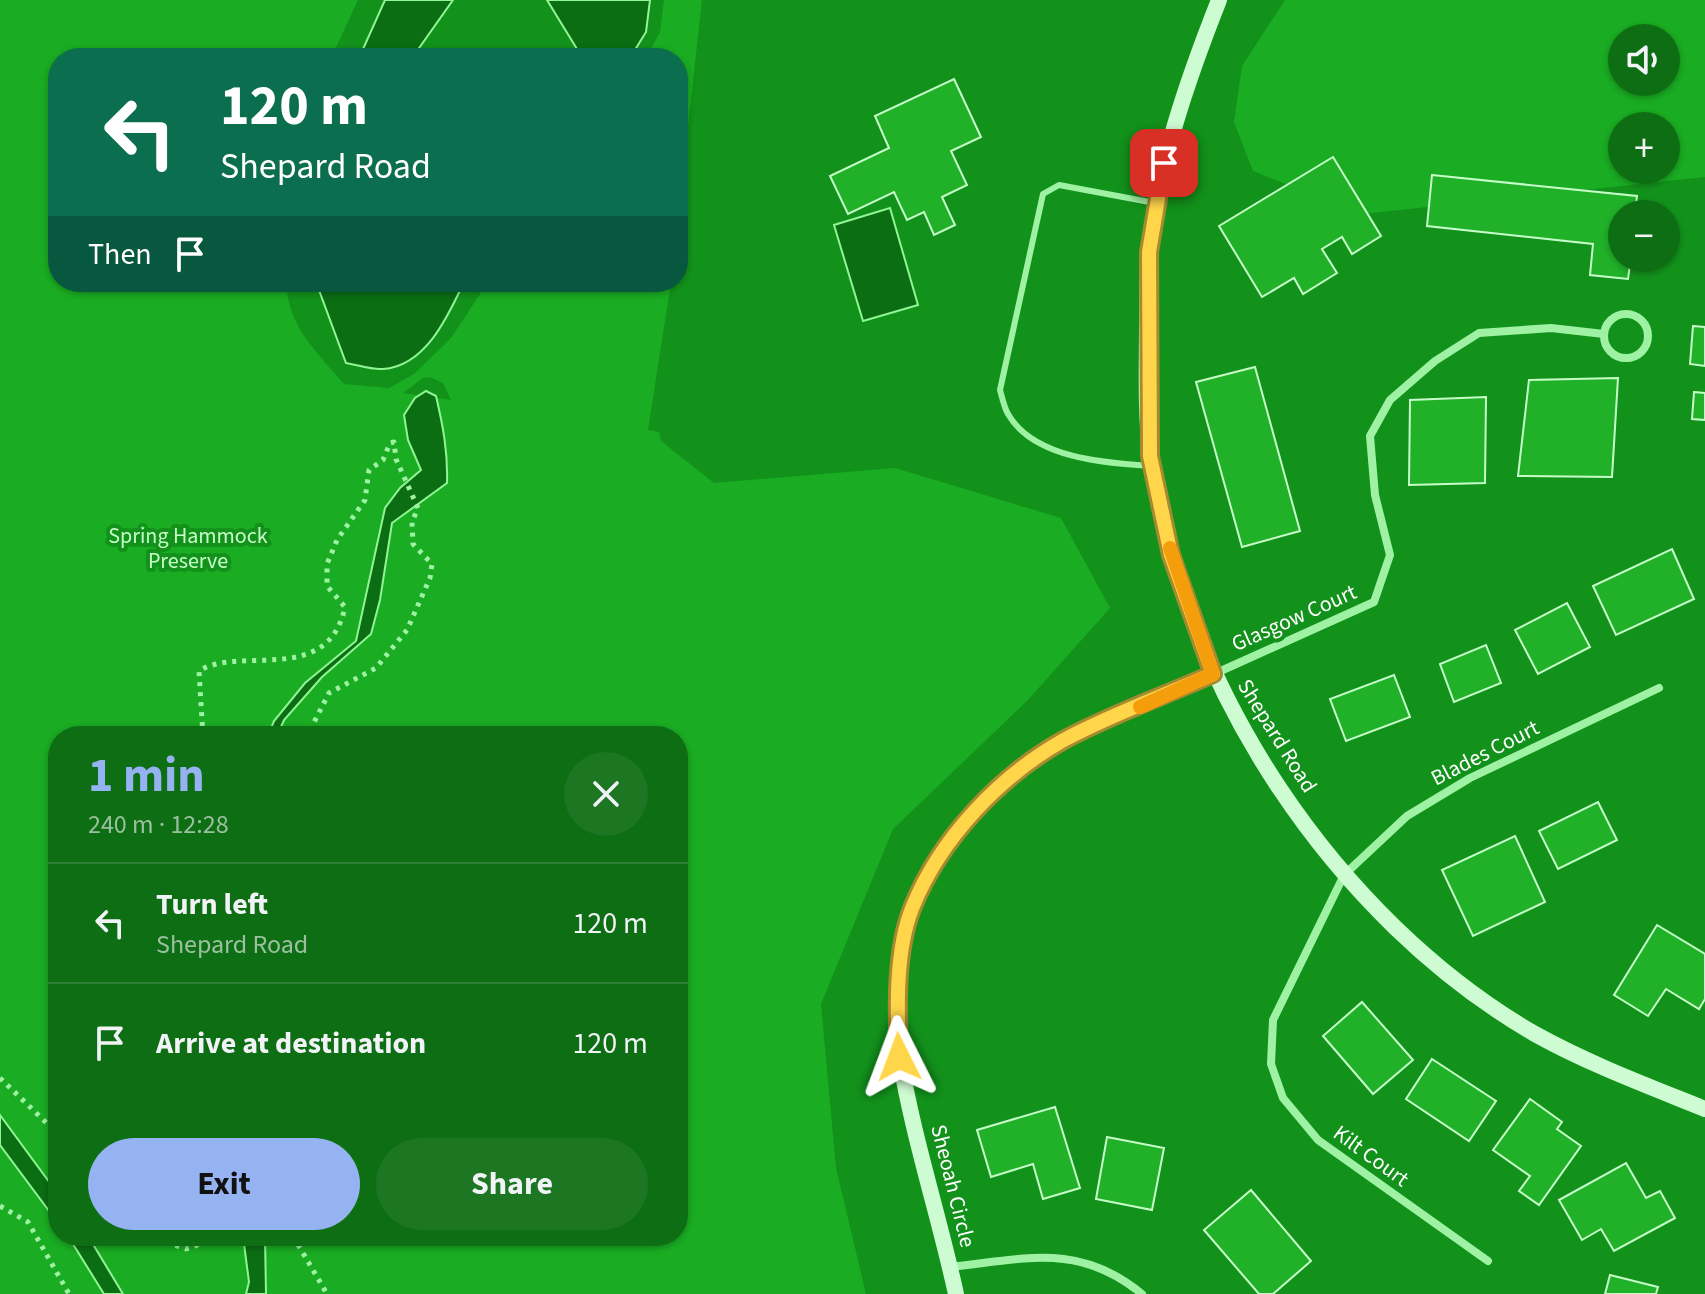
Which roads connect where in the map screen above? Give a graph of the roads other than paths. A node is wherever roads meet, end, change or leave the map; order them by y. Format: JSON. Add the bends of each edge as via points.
{"nodes":[{"id":1,"x":1219,"y":0,"type":"edge"},
{"id":2,"x":1157,"y":203,"type":"junction"},
{"id":3,"x":1604,"y":334,"type":"junction"},
{"id":4,"x":1152,"y":466,"type":"junction"},
{"id":5,"x":1213,"y":674,"type":"junction"},
{"id":6,"x":1659,"y":688,"type":"dead end"},
{"id":7,"x":1344,"y":875,"type":"junction"},
{"id":8,"x":1705,"y":1109,"type":"edge"},
{"id":9,"x":1488,"y":1261,"type":"dead end"},
{"id":10,"x":950,"y":1267,"type":"junction"},
{"id":11,"x":956,"y":1294,"type":"edge"},
{"id":12,"x":1142,"y":1294,"type":"edge"}],
"edges":[{"from":1,"to":2,"type":"street","name":"Shepard Road","via":[[1195,60]]},
{"from":2,"to":4,"type":"street","name":"Shepard Road","via":[[1148,267]]},
{"from":2,"to":4,"type":"lane","via":[[1059,185],[1043,194],[1000,390],[1007,414],[1028,436],[1050,447],[1105,463]]},
{"from":3,"to":3,"type":"street","via":[[1610,350],[1625,358],[1641,352],[1648,337],[1642,322],[1628,314],[1612,319]]},
{"from":3,"to":5,"type":"street","name":"Glasgow Court","via":[[1551,328],[1479,333],[1435,361],[1390,400],[1370,436],[1375,495],[1390,555],[1374,602]]},
{"from":4,"to":5,"type":"street","name":"Shepard Road","via":[[1171,555]]},
{"from":5,"to":7,"type":"street","name":"Shepard Road","via":[[1268,772]]},
{"from":5,"to":10,"type":"street","name":"Sheoah Circle","via":[[1065,740],[1027,763],[943,850],[912,907],[896,992],[899,1057]]},
{"from":6,"to":7,"type":"street","name":"Blades Court","via":[[1445,793],[1407,816]]},
{"from":7,"to":8,"type":"street","name":"Shepard Road","via":[[1411,940],[1534,1033]]},
{"from":7,"to":9,"type":"street","name":"Kilt Court","via":[[1273,1020],[1271,1064],[1283,1098],[1318,1140]]},
{"from":10,"to":11,"type":"street","name":"Sheoah Circle"},
{"from":10,"to":12,"type":"street","via":[[1052,1256],[1087,1261],[1120,1276]]}]}
